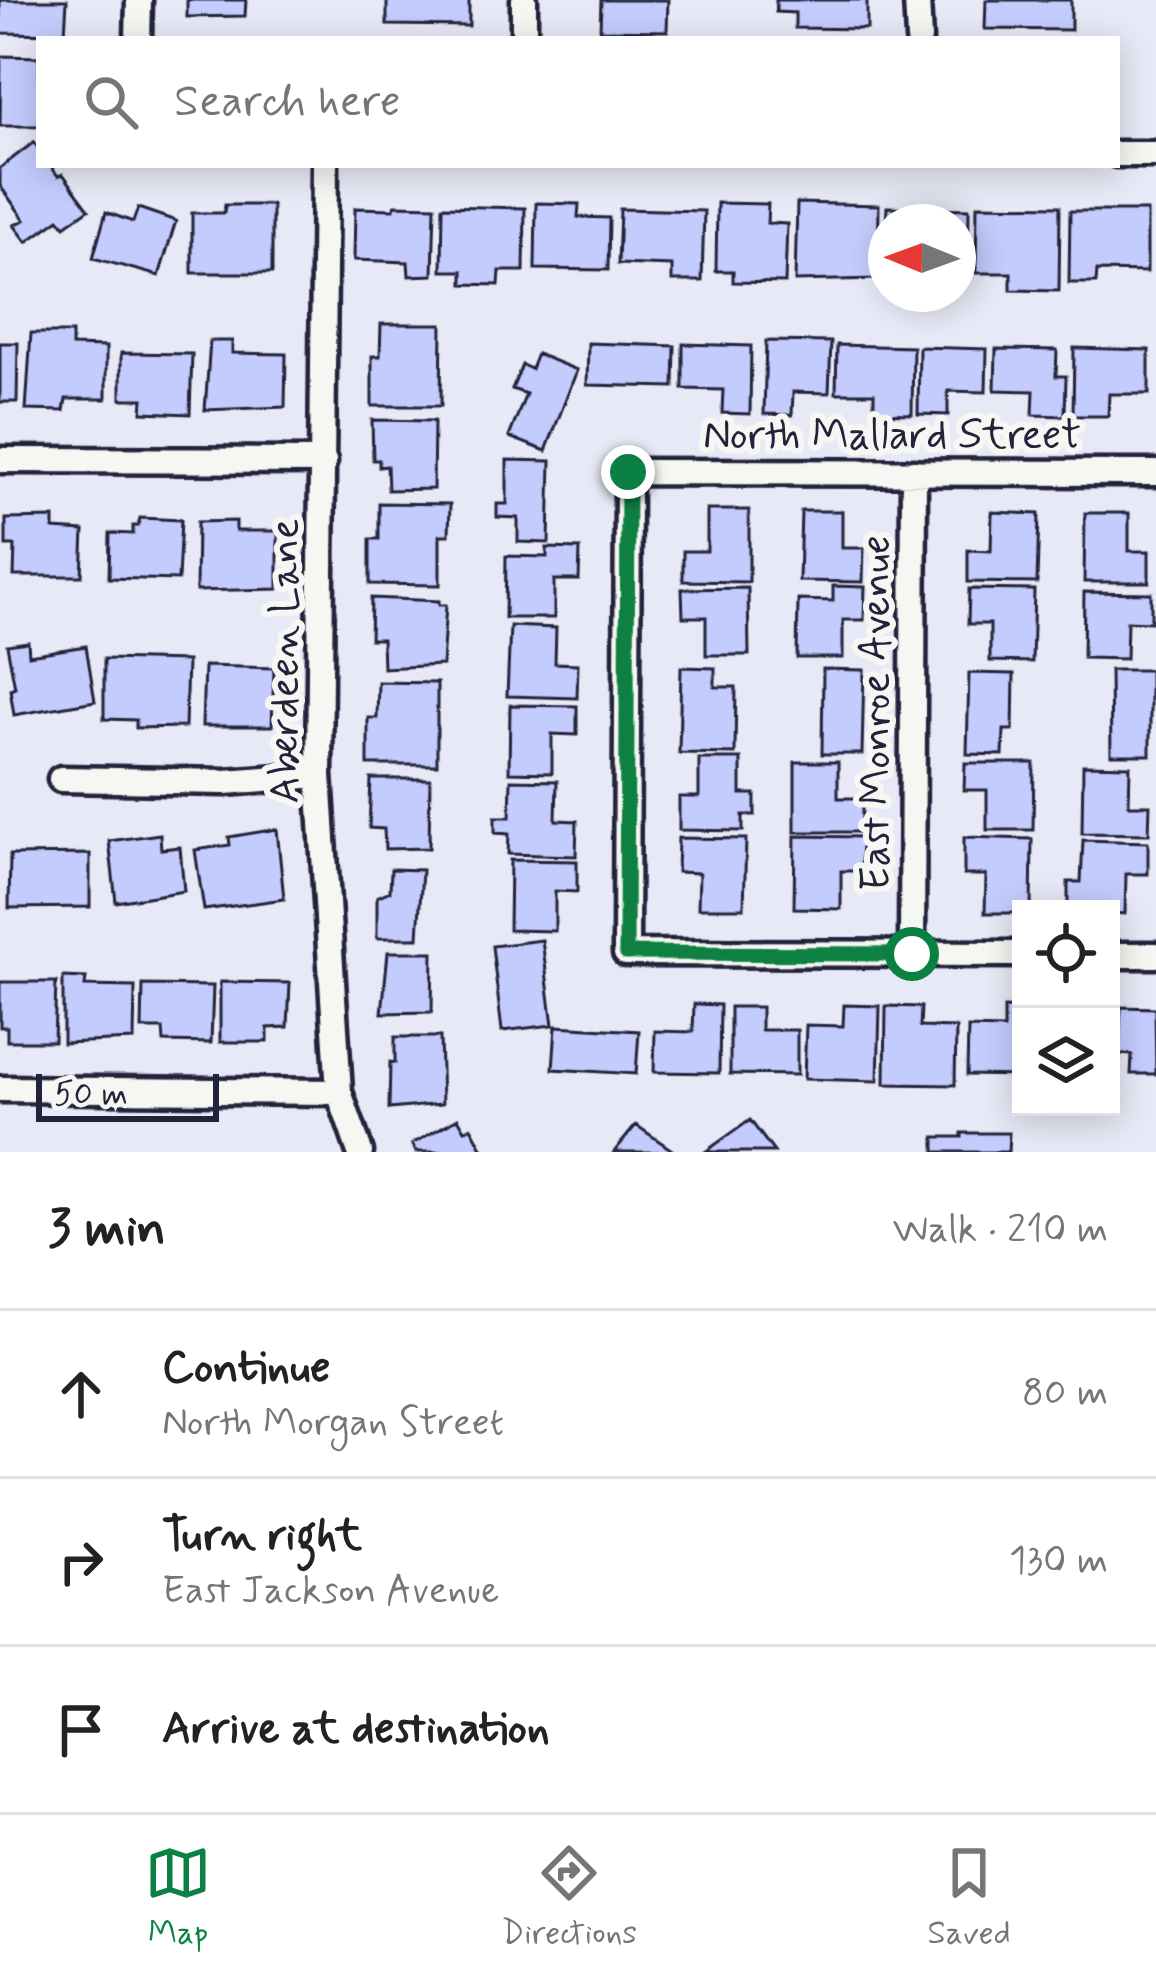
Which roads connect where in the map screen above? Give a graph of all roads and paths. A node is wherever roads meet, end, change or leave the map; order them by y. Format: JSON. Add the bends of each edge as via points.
{"nodes":[{"id":1,"x":139,"y":0,"type":"edge"},
{"id":2,"x":524,"y":0,"type":"edge"},
{"id":3,"x":917,"y":0,"type":"edge"},
{"id":4,"x":138,"y":36,"type":"edge"},
{"id":5,"x":524,"y":36,"type":"edge"},
{"id":6,"x":919,"y":36,"type":"edge"},
{"id":7,"x":1120,"y":154,"type":"edge"},
{"id":8,"x":1156,"y":154,"type":"edge"},
{"id":9,"x":325,"y":168,"type":"edge"},
{"id":10,"x":0,"y":460,"type":"edge"},
{"id":11,"x":324,"y":461,"type":"junction"},
{"id":12,"x":914,"y":472,"type":"junction"},
{"id":13,"x":1156,"y":473,"type":"edge"},
{"id":14,"x":319,"y":775,"type":"junction"},
{"id":15,"x":62,"y":779,"type":"dead end"},
{"id":16,"x":912,"y":954,"type":"junction"},
{"id":17,"x":1012,"y":955,"type":"edge"},
{"id":18,"x":1120,"y":955,"type":"edge"},
{"id":19,"x":1156,"y":955,"type":"edge"},
{"id":20,"x":0,"y":1089,"type":"edge"},
{"id":21,"x":339,"y":1092,"type":"junction"},
{"id":22,"x":360,"y":1152,"type":"edge"}],
"edges":[{"from":1,"to":4,"type":"street"},
{"from":2,"to":5,"type":"street"},
{"from":3,"to":6,"type":"street"},
{"from":7,"to":8,"type":"street"},
{"from":9,"to":11,"type":"street","name":"Aberdeen Lane"},
{"from":10,"to":11,"type":"street"},
{"from":11,"to":14,"type":"street","name":"Aberdeen Lane"},
{"from":12,"to":13,"type":"street","name":"North Mallard Street"},
{"from":12,"to":16,"type":"street","name":"East Monroe Avenue"},
{"from":12,"to":16,"type":"street","name":"North Mallard Street","via":[[628,472],[626,953]]},
{"from":14,"to":15,"type":"street"},
{"from":14,"to":21,"type":"street","name":"Aberdeen Lane"},
{"from":16,"to":17,"type":"street"},
{"from":18,"to":19,"type":"street"},
{"from":20,"to":21,"type":"street"},
{"from":21,"to":22,"type":"street","name":"Aberdeen Lane"}]}
